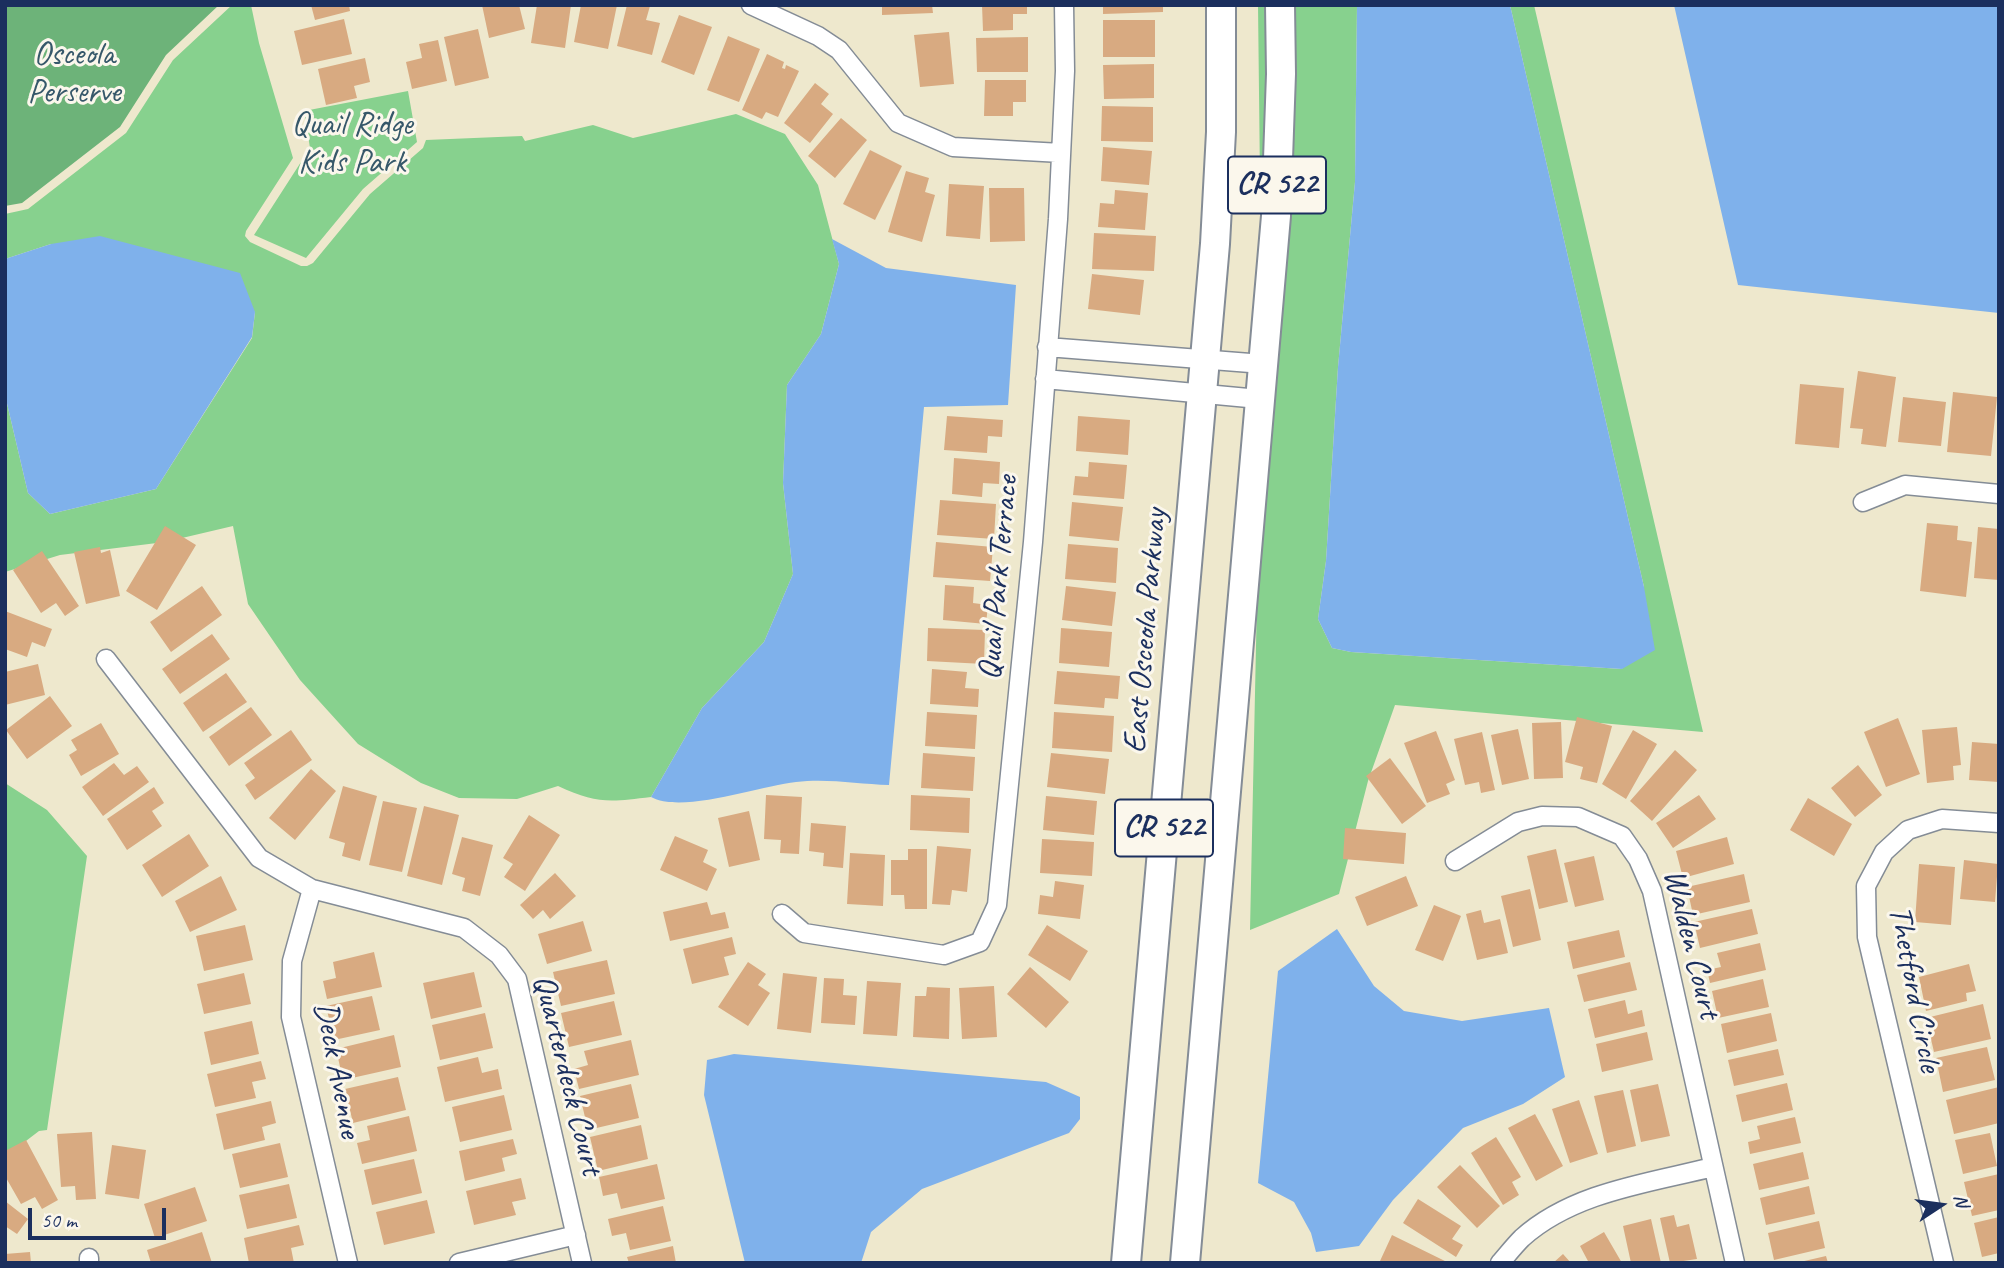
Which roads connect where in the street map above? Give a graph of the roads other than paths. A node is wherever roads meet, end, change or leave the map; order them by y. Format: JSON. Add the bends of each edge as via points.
{"nodes":[{"id":1,"x":751,"y":5,"type":"edge"},
{"id":2,"x":1064,"y":5,"type":"edge"},
{"id":3,"x":1221,"y":5,"type":"edge"},
{"id":4,"x":1280,"y":5,"type":"edge"},
{"id":5,"x":1061,"y":153,"type":"junction"},
{"id":6,"x":1047,"y":347,"type":"junction"},
{"id":7,"x":1204,"y":360,"type":"junction"},
{"id":8,"x":1263,"y":364,"type":"junction"},
{"id":9,"x":1045,"y":379,"type":"junction"},
{"id":10,"x":1202,"y":393,"type":"junction"},
{"id":11,"x":1259,"y":398,"type":"junction"},
{"id":12,"x":1999,"y":494,"type":"edge"},
{"id":13,"x":1863,"y":502,"type":"dead end"},
{"id":14,"x":106,"y":659,"type":"dead end"},
{"id":15,"x":1999,"y":823,"type":"edge"},
{"id":16,"x":1455,"y":861,"type":"dead end"},
{"id":17,"x":312,"y":889,"type":"junction"},
{"id":18,"x":782,"y":914,"type":"dead end"},
{"id":19,"x":1713,"y":1167,"type":"junction"},
{"id":20,"x":576,"y":1235,"type":"junction"},
{"id":21,"x":348,"y":1263,"type":"edge"},
{"id":22,"x":459,"y":1263,"type":"edge"},
{"id":23,"x":582,"y":1263,"type":"edge"},
{"id":24,"x":1126,"y":1263,"type":"edge"},
{"id":25,"x":1185,"y":1263,"type":"edge"},
{"id":26,"x":1500,"y":1263,"type":"edge"},
{"id":27,"x":1735,"y":1263,"type":"edge"},
{"id":28,"x":1944,"y":1263,"type":"edge"}],
"edges":[{"from":1,"to":5,"type":"street","via":[[839,50],[898,123],[953,147]]},
{"from":2,"to":5,"type":"street","name":"Quail Park Terrace"},
{"from":3,"to":7,"type":"main road","name":"East Osceola Parkway","number":"CR 522","via":[[1221,132]]},
{"from":4,"to":8,"type":"main road","number":"CR 522","via":[[1276,216]]},
{"from":5,"to":6,"type":"street","name":"Quail Park Terrace"},
{"from":6,"to":7,"type":"street"},
{"from":6,"to":9,"type":"street","name":"Quail Park Terrace"},
{"from":7,"to":8,"type":"street"},
{"from":7,"to":10,"type":"main road","name":"East Osceola Parkway","number":"CR 522"},
{"from":8,"to":11,"type":"main road","number":"CR 522"},
{"from":9,"to":10,"type":"street"},
{"from":9,"to":18,"type":"street","name":"Quail Park Terrace","via":[[998,905],[980,942],[944,955],[804,933]]},
{"from":10,"to":11,"type":"street"},
{"from":10,"to":24,"type":"main road","name":"East Osceola Parkway","number":"CR 522"},
{"from":11,"to":25,"type":"main road","number":"CR 522"},
{"from":12,"to":13,"type":"street","via":[[1905,485]]},
{"from":14,"to":17,"type":"street","name":"Quarterdeck Court","via":[[259,858]]},
{"from":15,"to":28,"type":"street","name":"Thetford Circle","via":[[1942,819],[1908,830],[1884,852],[1866,886],[1867,937]]},
{"from":16,"to":19,"type":"street","name":"Walden Court","via":[[1518,822],[1542,816],[1578,817],[1622,836],[1652,891]]},
{"from":17,"to":20,"type":"street","name":"Quarterdeck Court","via":[[464,928],[499,955],[517,979]]},
{"from":17,"to":21,"type":"street","name":"Deck Avenue","via":[[292,961],[291,1017]]},
{"from":19,"to":26,"type":"street","via":[[1591,1198],[1522,1238]]},
{"from":19,"to":27,"type":"street","name":"Walden Court"},
{"from":20,"to":22,"type":"street"},
{"from":20,"to":23,"type":"street","name":"Quarterdeck Court"}]}
